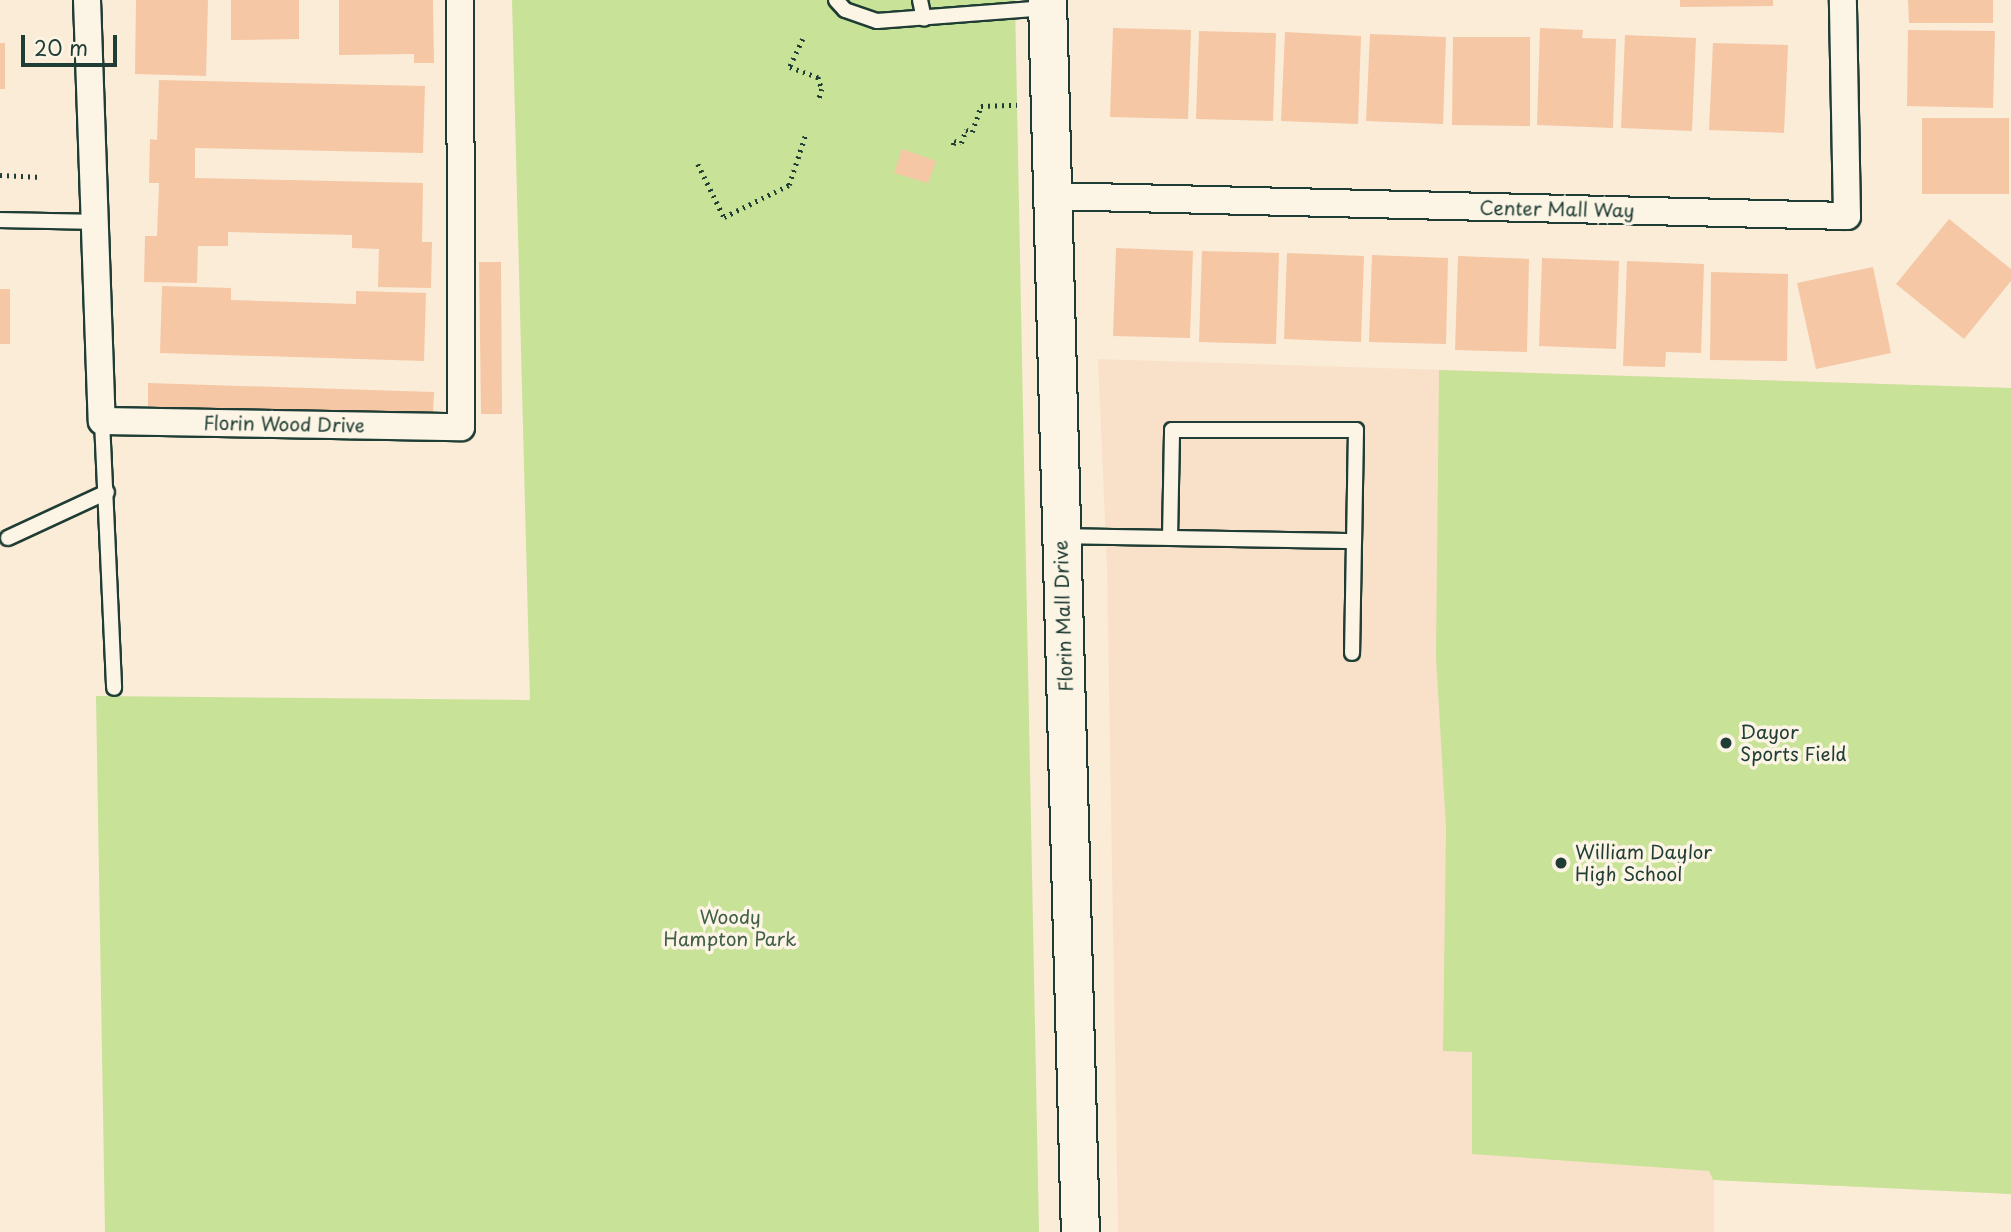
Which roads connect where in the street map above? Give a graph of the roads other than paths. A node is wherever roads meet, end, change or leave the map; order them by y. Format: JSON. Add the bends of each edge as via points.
{"nodes":[{"id":1,"x":87,"y":0,"type":"edge"},
{"id":2,"x":460,"y":0,"type":"edge"},
{"id":3,"x":836,"y":0,"type":"edge"},
{"id":4,"x":920,"y":0,"type":"edge"},
{"id":5,"x":1843,"y":0,"type":"edge"},
{"id":6,"x":1047,"y":4,"type":"edge"},
{"id":7,"x":924,"y":19,"type":"junction"},
{"id":8,"x":1051,"y":196,"type":"junction"},
{"id":9,"x":0,"y":220,"type":"edge"},
{"id":10,"x":94,"y":222,"type":"junction"},
{"id":11,"x":102,"y":421,"type":"junction"},
{"id":12,"x":107,"y":492,"type":"junction"},
{"id":13,"x":1060,"y":536,"type":"junction"},
{"id":14,"x":8,"y":538,"type":"dead end"},
{"id":15,"x":1170,"y":538,"type":"junction"},
{"id":16,"x":1354,"y":541,"type":"junction"},
{"id":17,"x":1352,"y":653,"type":"dead end"},
{"id":18,"x":114,"y":688,"type":"dead end"},
{"id":19,"x":1080,"y":1232,"type":"edge"}],
"edges":[{"from":1,"to":10,"type":"street"},
{"from":2,"to":11,"type":"street","name":"Florin Wood Drive","via":[[461,427]]},
{"from":3,"to":7,"type":"lane","via":[[845,10],[877,21]]},
{"from":4,"to":7,"type":"lane"},
{"from":5,"to":8,"type":"street","name":"Center Mall Way","via":[[1847,216]]},
{"from":6,"to":7,"type":"lane"},
{"from":6,"to":8,"type":"street","name":"Florin Mall Drive"},
{"from":8,"to":13,"type":"street","name":"Florin Mall Drive"},
{"from":9,"to":10,"type":"lane"},
{"from":10,"to":11,"type":"street"},
{"from":11,"to":12,"type":"lane"},
{"from":12,"to":14,"type":"lane"},
{"from":12,"to":18,"type":"lane"},
{"from":13,"to":15,"type":"lane"},
{"from":13,"to":19,"type":"street","name":"Florin Mall Drive"},
{"from":15,"to":16,"type":"lane"},
{"from":15,"to":16,"type":"lane","via":[[1172,430],[1356,430]]},
{"from":16,"to":17,"type":"lane"}]}
